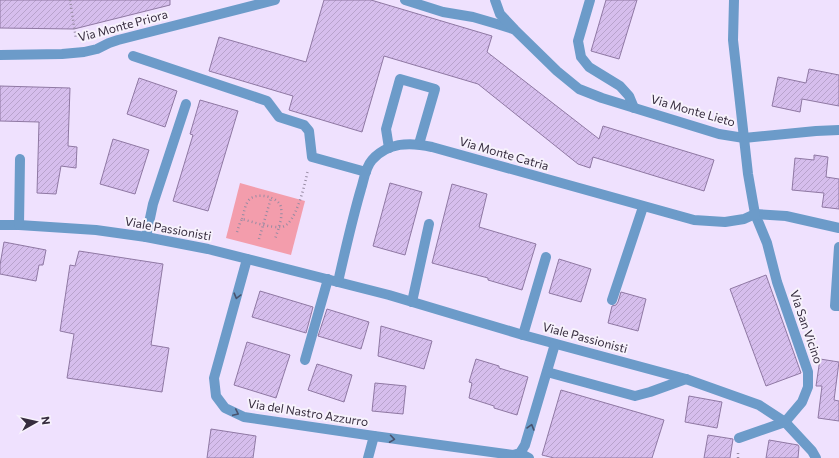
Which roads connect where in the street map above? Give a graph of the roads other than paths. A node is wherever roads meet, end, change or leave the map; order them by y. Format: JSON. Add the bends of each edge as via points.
{"nodes":[{"id":1,"x":275,"y":0,"type":"edge"},
{"id":2,"x":407,"y":0,"type":"edge"},
{"id":3,"x":495,"y":0,"type":"edge"},
{"id":4,"x":590,"y":0,"type":"edge"},
{"id":5,"x":734,"y":0,"type":"edge"},
{"id":6,"x":515,"y":30,"type":"junction"},
{"id":7,"x":0,"y":55,"type":"edge"},
{"id":8,"x":133,"y":56,"type":"dead end"},
{"id":9,"x":186,"y":104,"type":"dead end"},
{"id":10,"x":634,"y":108,"type":"junction"},
{"id":11,"x":839,"y":130,"type":"edge"},
{"id":12,"x":744,"y":138,"type":"junction"},
{"id":13,"x":419,"y":144,"type":"junction"},
{"id":14,"x":389,"y":148,"type":"junction"},
{"id":15,"x":20,"y":159,"type":"dead end"},
{"id":16,"x":366,"y":172,"type":"junction"},
{"id":17,"x":643,"y":207,"type":"junction"},
{"id":18,"x":755,"y":214,"type":"junction"},
{"id":19,"x":428,"y":224,"type":"dead end"},
{"id":20,"x":0,"y":225,"type":"edge"},
{"id":21,"x":19,"y":225,"type":"junction"},
{"id":22,"x":839,"y":228,"type":"edge"},
{"id":23,"x":146,"y":237,"type":"junction"},
{"id":24,"x":839,"y":247,"type":"edge"},
{"id":25,"x":546,"y":257,"type":"dead end"},
{"id":26,"x":247,"y":259,"type":"junction"},
{"id":27,"x":333,"y":280,"type":"junction"},
{"id":28,"x":612,"y":300,"type":"dead end"},
{"id":29,"x":412,"y":302,"type":"junction"},
{"id":30,"x":839,"y":306,"type":"edge"},
{"id":31,"x":523,"y":335,"type":"junction"},
{"id":32,"x":555,"y":344,"type":"junction"},
{"id":33,"x":305,"y":360,"type":"dead end"},
{"id":34,"x":547,"y":372,"type":"junction"},
{"id":35,"x":686,"y":379,"type":"junction"},
{"id":36,"x":785,"y":422,"type":"junction"},
{"id":37,"x":374,"y":436,"type":"junction"},
{"id":38,"x":739,"y":438,"type":"dead end"},
{"id":39,"x":525,"y":455,"type":"edge"},
{"id":40,"x":368,"y":458,"type":"edge"},
{"id":41,"x":816,"y":458,"type":"edge"}],
"edges":[{"from":1,"to":7,"type":"street","name":"Via Monte Priora","via":[[118,40],[84,52]]},
{"from":2,"to":6,"type":"street","name":"Via Monte Lieto","via":[[442,12],[479,19]]},
{"from":3,"to":6,"type":"street","name":"Via Monte Lieto","via":[[500,14]]},
{"from":4,"to":10,"type":"street","name":"Via Monte Lieto","via":[[578,41],[581,57],[590,67],[620,86],[629,96]]},
{"from":5,"to":12,"type":"street","name":"Via San Vicino","via":[[733,40]]},
{"from":6,"to":10,"type":"street","name":"Via Monte Lieto","via":[[579,89]]},
{"from":8,"to":16,"type":"street","via":[[267,101],[279,118],[304,125],[309,131],[312,156]]},
{"from":9,"to":23,"type":"street","via":[[153,204]]},
{"from":10,"to":12,"type":"street","name":"Via Monte Lieto","via":[[719,134]]},
{"from":11,"to":12,"type":"street"},
{"from":12,"to":18,"type":"street","name":"Via San Vicino"},
{"from":13,"to":14,"type":"street","name":"Via Monte Catria","via":[[403,144]]},
{"from":13,"to":14,"type":"street","via":[[435,89],[400,79],[386,129]]},
{"from":13,"to":17,"type":"street","name":"Via Monte Catria"},
{"from":14,"to":16,"type":"street","name":"Via Monte Catria","via":[[371,161]]},
{"from":15,"to":21,"type":"street"},
{"from":16,"to":27,"type":"street","name":"Via Monte Catria"},
{"from":17,"to":18,"type":"street","name":"Via Monte Catria","via":[[694,220],[725,222]]},
{"from":17,"to":28,"type":"street"},
{"from":18,"to":22,"type":"street","via":[[786,216]]},
{"from":18,"to":36,"type":"street","name":"Via San Vicino","via":[[767,243],[777,282],[808,372],[808,386],[802,402]]},
{"from":19,"to":29,"type":"street"},
{"from":20,"to":21,"type":"street","name":"Viale Passionisti"},
{"from":21,"to":23,"type":"street","name":"Viale Passionisti","via":[[96,230]]},
{"from":23,"to":26,"type":"street","name":"Viale Passionisti"},
{"from":24,"to":30,"type":"street","via":[[834,306]]},
{"from":25,"to":31,"type":"street"},
{"from":26,"to":27,"type":"street","name":"Viale Passionisti"},
{"from":26,"to":37,"type":"street","name":"Via del Nastro Azzurro","one_way":true,"via":[[214,378],[216,396],[225,408],[244,417]]},
{"from":27,"to":29,"type":"street","name":"Viale Passionisti"},
{"from":27,"to":33,"type":"street"},
{"from":29,"to":31,"type":"street","name":"Viale Passionisti"},
{"from":31,"to":32,"type":"street","name":"Viale Passionisti"},
{"from":32,"to":34,"type":"street","name":"Via del Nastro Azzurro"},
{"from":32,"to":35,"type":"street","name":"Viale Passionisti"},
{"from":34,"to":35,"type":"street","via":[[635,396]]},
{"from":39,"to":34,"type":"street","name":"Via del Nastro Azzurro","one_way":true,"via":[[525,445]]},
{"from":35,"to":36,"type":"street","name":"Viale Passionisti","via":[[760,405]]},
{"from":36,"to":38,"type":"street"},
{"from":36,"to":41,"type":"street","name":"Viale Passionisti"},
{"from":37,"to":39,"type":"street","name":"Via del Nastro Azzurro","one_way":true},
{"from":37,"to":40,"type":"street"}]}
